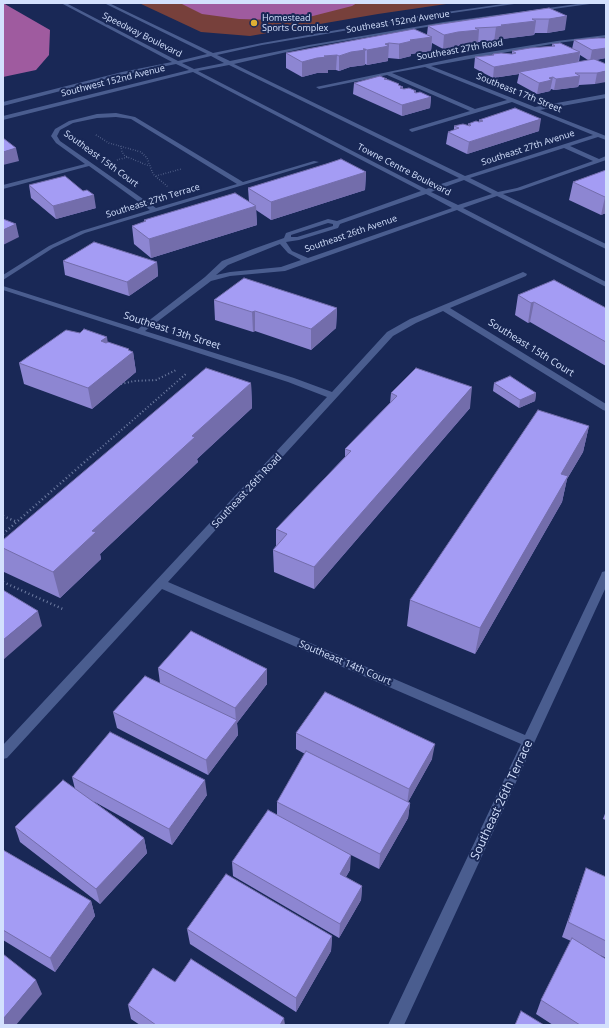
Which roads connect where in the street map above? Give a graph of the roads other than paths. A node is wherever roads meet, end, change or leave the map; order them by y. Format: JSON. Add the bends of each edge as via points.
{"nodes":[{"id":1,"x":62,"y":3,"type":"edge"},
{"id":2,"x":106,"y":3,"type":"edge"},
{"id":3,"x":519,"y":3,"type":"edge"},
{"id":4,"x":557,"y":3,"type":"edge"},
{"id":5,"x":595,"y":3,"type":"edge"},
{"id":6,"x":566,"y":6,"type":"junction"},
{"id":7,"x":606,"y":36,"type":"edge"},
{"id":8,"x":212,"y":55,"type":"junction"},
{"id":9,"x":178,"y":62,"type":"junction"},
{"id":10,"x":229,"y":63,"type":"junction"},
{"id":11,"x":425,"y":65,"type":"junction"},
{"id":12,"x":193,"y":71,"type":"junction"},
{"id":13,"x":387,"y":73,"type":"junction"},
{"id":14,"x":319,"y":87,"type":"dead end"},
{"id":15,"x":606,"y":96,"type":"edge"},
{"id":16,"x":512,"y":100,"type":"junction"},
{"id":17,"x":3,"y":104,"type":"edge"},
{"id":18,"x":535,"y":110,"type":"junction"},
{"id":19,"x":475,"y":111,"type":"junction"},
{"id":20,"x":3,"y":118,"type":"edge"},
{"id":21,"x":412,"y":130,"type":"dead end"},
{"id":22,"x":598,"y":135,"type":"junction"},
{"id":23,"x":606,"y":138,"type":"edge"},
{"id":24,"x":565,"y":146,"type":"junction"},
{"id":25,"x":606,"y":158,"type":"edge"},
{"id":26,"x":599,"y":161,"type":"junction"},
{"id":27,"x":316,"y":162,"type":"dead end"},
{"id":28,"x":90,"y":164,"type":"junction"},
{"id":29,"x":464,"y":178,"type":"junction"},
{"id":30,"x":242,"y":184,"type":"junction"},
{"id":31,"x":3,"y":188,"type":"edge"},
{"id":32,"x":426,"y":192,"type":"junction"},
{"id":33,"x":498,"y":194,"type":"junction"},
{"id":34,"x":457,"y":208,"type":"junction"},
{"id":35,"x":154,"y":210,"type":"junction"},
{"id":36,"x":284,"y":240,"type":"junction"},
{"id":37,"x":606,"y":247,"type":"edge"},
{"id":38,"x":307,"y":260,"type":"junction"},
{"id":39,"x":523,"y":274,"type":"dead end"},
{"id":40,"x":3,"y":278,"type":"edge"},
{"id":41,"x":208,"y":279,"type":"junction"},
{"id":42,"x":606,"y":285,"type":"edge"},
{"id":43,"x":3,"y":288,"type":"edge"},
{"id":44,"x":444,"y":308,"type":"junction"},
{"id":45,"x":139,"y":332,"type":"junction"},
{"id":46,"x":334,"y":396,"type":"junction"},
{"id":47,"x":606,"y":408,"type":"edge"},
{"id":48,"x":606,"y":575,"type":"edge"},
{"id":49,"x":161,"y":584,"type":"junction"},
{"id":50,"x":529,"y":742,"type":"junction"},
{"id":51,"x":3,"y":754,"type":"edge"},
{"id":52,"x":396,"y":1025,"type":"edge"}],
"edges":[{"from":1,"to":9,"type":"street","name":"Speedway Boulevard"},
{"from":2,"to":8,"type":"street","name":"Speedway Boulevard"},
{"from":3,"to":8,"type":"street","name":"Southeast 152nd Avenue","via":[[368,25]]},
{"from":4,"to":6,"type":"street"},
{"from":5,"to":6,"type":"street","name":"Southeast 152nd Avenue"},
{"from":6,"to":10,"type":"street","name":"Southeast 152nd Avenue","via":[[324,43]]},
{"from":7,"to":11,"type":"street","name":"Southeast 27th Road"},
{"from":8,"to":9,"type":"street","name":"Southeast 152nd Avenue"},
{"from":8,"to":10,"type":"street","name":"Speedway Boulevard"},
{"from":9,"to":12,"type":"street","name":"Speedway Boulevard"},
{"from":9,"to":17,"type":"street","name":"Southwest 152nd Avenue"},
{"from":10,"to":12,"type":"street","name":"Southwest 152nd Avenue"},
{"from":10,"to":29,"type":"street","name":"Towne Centre Boulevard"},
{"from":11,"to":13,"type":"street","name":"Southeast 27th Road"},
{"from":11,"to":16,"type":"street","name":"Southeast 17th Street"},
{"from":12,"to":20,"type":"street","name":"Southwest 152nd Avenue"},
{"from":12,"to":32,"type":"street","name":"Towne Centre Boulevard"},
{"from":13,"to":14,"type":"street","name":"Southeast 27th Road"},
{"from":13,"to":19,"type":"street"},
{"from":15,"to":18,"type":"street"},
{"from":16,"to":18,"type":"street","name":"Southeast 17th Street"},
{"from":16,"to":19,"type":"street"},
{"from":18,"to":22,"type":"street","name":"Southeast 17th Street"},
{"from":19,"to":21,"type":"street"},
{"from":22,"to":23,"type":"street","name":"Southeast 17th Street"},
{"from":22,"to":24,"type":"street","name":"Southeast 27th Avenue"},
{"from":24,"to":26,"type":"street"},
{"from":24,"to":29,"type":"street","name":"Southeast 27th Avenue"},
{"from":25,"to":26,"type":"street"},
{"from":26,"to":33,"type":"street"},
{"from":27,"to":30,"type":"street","name":"Southeast 27th Terrace"},
{"from":28,"to":30,"type":"street","name":"Southeast 15th Court","via":[[57,140],[55,133],[63,125],[82,119],[124,116],[139,120]]},
{"from":28,"to":31,"type":"street"},
{"from":28,"to":35,"type":"street","name":"Southeast 15th Court"},
{"from":29,"to":32,"type":"street","name":"Southeast 26th Avenue"},
{"from":29,"to":33,"type":"street","name":"Towne Centre Boulevard"},
{"from":30,"to":35,"type":"street","name":"Southeast 27th Terrace"},
{"from":32,"to":34,"type":"street","name":"Towne Centre Boulevard"},
{"from":32,"to":36,"type":"street","name":"Southeast 26th Avenue","via":[[304,237]]},
{"from":33,"to":34,"type":"street","name":"Southeast 26th Avenue"},
{"from":33,"to":37,"type":"street","name":"Towne Centre Boulevard"},
{"from":34,"to":38,"type":"street","name":"Southeast 26th Avenue"},
{"from":34,"to":42,"type":"street","name":"Towne Centre Boulevard"},
{"from":35,"to":40,"type":"street","name":"Southeast 27th Terrace","via":[[72,236]]},
{"from":36,"to":38,"type":"street","via":[[285,248]]},
{"from":36,"to":41,"type":"street","name":"Southeast 26th Avenue","via":[[233,259],[219,267]]},
{"from":38,"to":41,"type":"street","name":"Southeast 26th Avenue","via":[[275,270],[230,274]]},
{"from":39,"to":44,"type":"street","name":"Southeast 26th Road"},
{"from":41,"to":45,"type":"street","name":"Southeast 26th Avenue"},
{"from":43,"to":45,"type":"street","name":"Southeast 13th Street"},
{"from":44,"to":46,"type":"street","name":"Southeast 26th Road","via":[[394,331]]},
{"from":44,"to":47,"type":"street","name":"Southeast 15th Court"},
{"from":45,"to":46,"type":"street","name":"Southeast 13th Street"},
{"from":46,"to":49,"type":"street","name":"Southeast 26th Road"},
{"from":48,"to":50,"type":"street","name":"Southeast 26th Terrace"},
{"from":49,"to":50,"type":"street","name":"Southeast 14th Court"},
{"from":49,"to":51,"type":"street","name":"Southeast 26th Road"},
{"from":50,"to":52,"type":"street","name":"Southeast 26th Terrace"}]}
